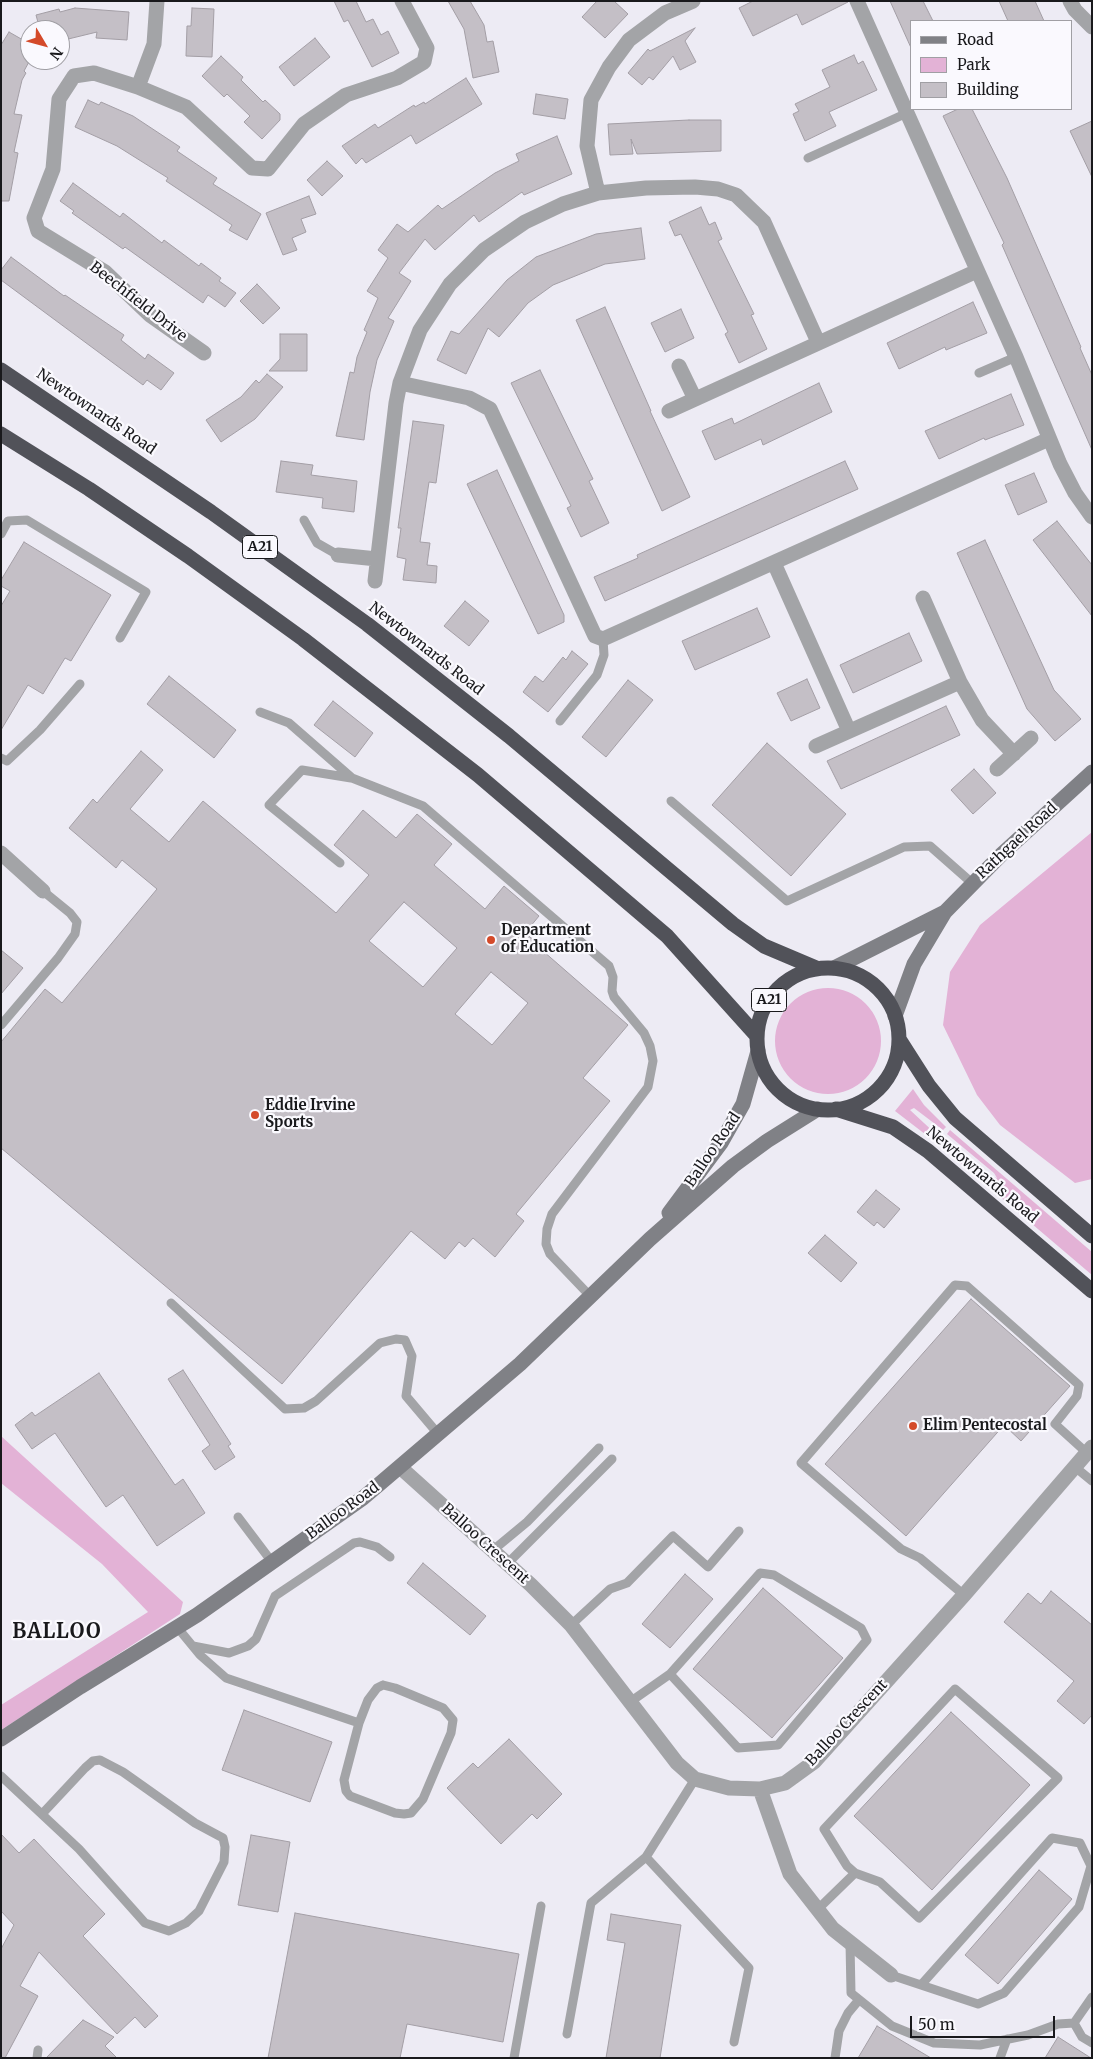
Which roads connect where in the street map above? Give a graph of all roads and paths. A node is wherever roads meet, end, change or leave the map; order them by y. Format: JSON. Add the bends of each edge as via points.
{"nodes":[{"id":1,"x":158,"y":1,"type":"edge"},
{"id":2,"x":402,"y":1,"type":"edge"},
{"id":3,"x":693,"y":1,"type":"edge"},
{"id":4,"x":857,"y":1,"type":"edge"},
{"id":5,"x":1070,"y":1,"type":"edge"},
{"id":6,"x":1092,"y":27,"type":"edge"},
{"id":7,"x":138,"y":87,"type":"junction"},
{"id":8,"x":907,"y":113,"type":"junction"},
{"id":9,"x":808,"y":158,"type":"dead end"},
{"id":10,"x":598,"y":193,"type":"junction"},
{"id":11,"x":978,"y":271,"type":"junction"},
{"id":12,"x":818,"y":342,"type":"junction"},
{"id":13,"x":204,"y":353,"type":"dead end"},
{"id":14,"x":1016,"y":357,"type":"junction"},
{"id":15,"x":679,"y":366,"type":"dead end"},
{"id":16,"x":1,"y":370,"type":"edge"},
{"id":17,"x":979,"y":373,"type":"dead end"},
{"id":18,"x":400,"y":383,"type":"junction"},
{"id":19,"x":695,"y":399,"type":"junction"},
{"id":20,"x":669,"y":411,"type":"dead end"},
{"id":21,"x":1,"y":434,"type":"edge"},
{"id":22,"x":1049,"y":439,"type":"junction"},
{"id":23,"x":1092,"y":517,"type":"edge"},
{"id":24,"x":304,"y":520,"type":"dead end"},
{"id":25,"x":1,"y":534,"type":"edge"},
{"id":26,"x":338,"y":555,"type":"joint"},
{"id":27,"x":377,"y":559,"type":"junction"},
{"id":28,"x":774,"y":563,"type":"junction"},
{"id":29,"x":375,"y":581,"type":"dead end"},
{"id":30,"x":923,"y":598,"type":"dead end"},
{"id":31,"x":120,"y":638,"type":"dead end"},
{"id":32,"x":603,"y":639,"type":"junction"},
{"id":33,"x":960,"y":682,"type":"junction"},
{"id":34,"x":80,"y":684,"type":"dead end"},
{"id":35,"x":260,"y":712,"type":"dead end"},
{"id":36,"x":560,"y":721,"type":"dead end"},
{"id":37,"x":849,"y":731,"type":"junction"},
{"id":38,"x":1031,"y":738,"type":"dead end"},
{"id":39,"x":816,"y":746,"type":"dead end"},
{"id":40,"x":1014,"y":754,"type":"junction"},
{"id":41,"x":1,"y":758,"type":"edge"},
{"id":42,"x":997,"y":769,"type":"dead end"},
{"id":43,"x":1092,"y":772,"type":"edge"},
{"id":44,"x":352,"y":778,"type":"junction"},
{"id":45,"x":671,"y":801,"type":"dead end"},
{"id":46,"x":1,"y":852,"type":"edge"},
{"id":47,"x":340,"y":863,"type":"dead end"},
{"id":48,"x":972,"y":883,"type":"junction"},
{"id":49,"x":43,"y":891,"type":"joint"},
{"id":50,"x":945,"y":912,"type":"junction"},
{"id":51,"x":816,"y":968,"type":"junction"},
{"id":52,"x":834,"y":968,"type":"junction"},
{"id":53,"x":895,"y":1016,"type":"junction"},
{"id":54,"x":1,"y":1025,"type":"edge"},
{"id":55,"x":756,"y":1035,"type":"junction"},
{"id":56,"x":899,"y":1039,"type":"junction"},
{"id":57,"x":758,"y":1052,"type":"junction"},
{"id":58,"x":818,"y":1109,"type":"junction"},
{"id":59,"x":836,"y":1109,"type":"junction"},
{"id":60,"x":1092,"y":1236,"type":"edge"},
{"id":61,"x":650,"y":1239,"type":"junction"},
{"id":62,"x":1092,"y":1291,"type":"edge"},
{"id":63,"x":592,"y":1298,"type":"junction"},
{"id":64,"x":171,"y":1304,"type":"dead end"},
{"id":65,"x":439,"y":1435,"type":"junction"},
{"id":66,"x":599,"y":1448,"type":"dead end"},
{"id":67,"x":1089,"y":1450,"type":"edge"},
{"id":68,"x":612,"y":1459,"type":"dead end"},
{"id":69,"x":1075,"y":1467,"type":"junction"},
{"id":70,"x":400,"y":1468,"type":"junction"},
{"id":71,"x":1092,"y":1481,"type":"edge"},
{"id":72,"x":238,"y":1517,"type":"dead end"},
{"id":73,"x":739,"y":1530,"type":"dead end"},
{"id":74,"x":492,"y":1550,"type":"junction"},
{"id":75,"x":390,"y":1557,"type":"dead end"},
{"id":76,"x":272,"y":1562,"type":"junction"},
{"id":77,"x":507,"y":1564,"type":"junction"},
{"id":78,"x":964,"y":1595,"type":"junction"},
{"id":79,"x":571,"y":1625,"type":"junction"},
{"id":80,"x":177,"y":1627,"type":"junction"},
{"id":81,"x":193,"y":1646,"type":"junction"},
{"id":82,"x":670,"y":1674,"type":"junction"},
{"id":83,"x":630,"y":1702,"type":"junction"},
{"id":84,"x":359,"y":1723,"type":"junction"},
{"id":85,"x":1,"y":1739,"type":"edge"},
{"id":86,"x":1,"y":1776,"type":"edge"},
{"id":87,"x":695,"y":1779,"type":"junction"},
{"id":88,"x":760,"y":1789,"type":"junction"},
{"id":89,"x":42,"y":1814,"type":"junction"},
{"id":90,"x":646,"y":1857,"type":"junction"},
{"id":91,"x":856,"y":1873,"type":"junction"},
{"id":92,"x":541,"y":1906,"type":"dead end"},
{"id":93,"x":817,"y":1910,"type":"junction"},
{"id":94,"x":850,"y":1943,"type":"junction"},
{"id":95,"x":891,"y":1975,"type":"joint"},
{"id":96,"x":921,"y":1985,"type":"junction"},
{"id":97,"x":1092,"y":1997,"type":"edge"},
{"id":98,"x":858,"y":2001,"type":"junction"},
{"id":99,"x":1074,"y":2024,"type":"junction"},
{"id":100,"x":567,"y":2034,"type":"dead end"},
{"id":101,"x":1007,"y":2039,"type":"junction"},
{"id":102,"x":734,"y":2042,"type":"dead end"},
{"id":103,"x":1092,"y":2043,"type":"edge"},
{"id":104,"x":514,"y":2058,"type":"edge"},
{"id":105,"x":835,"y":2058,"type":"edge"},
{"id":106,"x":1000,"y":2058,"type":"edge"}],
"edges":[{"from":1,"to":7,"type":"street","via":[[154,44]]},
{"from":2,"to":7,"type":"street","name":"Beechfield Drive","via":[[427,48],[424,62],[398,78],[346,95],[318,114],[304,124],[268,169],[252,168],[186,108]]},
{"from":3,"to":10,"type":"street","via":[[665,13],[629,40],[591,100],[587,146]]},
{"from":4,"to":8,"type":"street"},
{"from":5,"to":6,"type":"street"},
{"from":7,"to":13,"type":"street","name":"Beechfield Drive","via":[[94,73],[74,76],[58,99],[53,169],[34,218],[38,231],[105,272],[150,315]]},
{"from":8,"to":9,"type":"lane"},
{"from":8,"to":11,"type":"street"},
{"from":10,"to":12,"type":"street","via":[[694,186],[736,195],[764,222]]},
{"from":10,"to":18,"type":"street","via":[[562,204],[525,222],[484,250],[450,284],[420,330]]},
{"from":11,"to":12,"type":"street"},
{"from":11,"to":14,"type":"street"},
{"from":12,"to":19,"type":"street"},
{"from":14,"to":17,"type":"lane"},
{"from":14,"to":22,"type":"street"},
{"from":15,"to":19,"type":"street"},
{"from":16,"to":51,"type":"highway","name":"Newtownards Road","number":"A21","via":[[211,512],[367,624],[509,736],[733,924],[764,946]]},
{"from":18,"to":27,"type":"street"},
{"from":18,"to":32,"type":"street","via":[[469,398],[490,409],[595,636]]},
{"from":19,"to":20,"type":"street"},
{"from":21,"to":55,"type":"highway","number":"A21","via":[[196,562],[303,639],[478,775],[667,936]]},
{"from":22,"to":23,"type":"street","via":[[1075,493]]},
{"from":22,"to":28,"type":"street"},
{"from":24,"to":26,"type":"lane","via":[[317,543]]},
{"from":25,"to":31,"type":"lane","via":[[8,521],[27,520],[146,592]]},
{"from":26,"to":27,"type":"street"},
{"from":27,"to":29,"type":"street"},
{"from":28,"to":32,"type":"street"},
{"from":28,"to":37,"type":"street"},
{"from":30,"to":33,"type":"street"},
{"from":32,"to":36,"type":"lane","via":[[604,655],[597,675]]},
{"from":33,"to":37,"type":"street"},
{"from":33,"to":40,"type":"street","via":[[982,720]]},
{"from":34,"to":41,"type":"lane","via":[[40,730],[7,761]]},
{"from":35,"to":44,"type":"lane","via":[[289,722]]},
{"from":37,"to":39,"type":"street"},
{"from":38,"to":40,"type":"street"},
{"from":40,"to":42,"type":"street"},
{"from":43,"to":48,"type":"street","name":"Rathgael Road"},
{"from":44,"to":47,"type":"lane","via":[[302,770],[269,805]]},
{"from":44,"to":63,"type":"lane","via":[[423,806],[605,961],[612,972],[614,997],[644,1033],[653,1061],[648,1087],[552,1214],[547,1229],[546,1244],[550,1254]]},
{"from":45,"to":48,"type":"lane","via":[[787,901],[904,847],[930,846]]},
{"from":46,"to":49,"type":"street"},
{"from":48,"to":50,"type":"street","name":"Rathgael Road"},
{"from":49,"to":54,"type":"lane","via":[[77,922],[75,934]]},
{"from":50,"to":52,"type":"street","name":"Rathgael Road"},
{"from":50,"to":53,"type":"street","name":"Rathgael Road","via":[[914,964]]},
{"from":51,"to":52,"type":"highway","number":"A21"},
{"from":51,"to":55,"type":"highway","number":"A21","via":[[794,976],[775,991],[762,1011]]},
{"from":52,"to":53,"type":"highway","number":"A21","via":[[868,980],[885,996]]},
{"from":53,"to":56,"type":"highway","number":"A21"},
{"from":55,"to":57,"type":"highway","number":"A21"},
{"from":56,"to":59,"type":"highway","number":"A21","via":[[896,1059],[887,1078],[874,1093],[856,1104]]},
{"from":56,"to":60,"type":"highway","name":"Newtownards Road","number":"A21","via":[[929,1086],[955,1118]]},
{"from":57,"to":58,"type":"highway","number":"A21","via":[[767,1075],[784,1095]]},
{"from":57,"to":61,"type":"street","name":"Balloo Road","via":[[743,1104],[721,1143]]},
{"from":58,"to":59,"type":"highway","number":"A21"},
{"from":58,"to":61,"type":"street","name":"Balloo Road","via":[[733,1166]]},
{"from":59,"to":62,"type":"highway","name":"Newtownards Road","number":"A21","via":[[893,1127],[928,1151]]},
{"from":61,"to":63,"type":"street","name":"Balloo Road"},
{"from":63,"to":65,"type":"street","name":"Balloo Road"},
{"from":64,"to":65,"type":"lane","via":[[285,1409],[304,1408],[316,1401],[380,1343],[405,1340],[412,1356],[406,1396]]},
{"from":65,"to":70,"type":"street","name":"Balloo Road"},
{"from":66,"to":74,"type":"lane","via":[[527,1522]]},
{"from":67,"to":69,"type":"street","name":"Balloo Crescent"},
{"from":67,"to":78,"type":"lane","via":[[1055,1424],[1077,1396],[1079,1386],[967,1286],[955,1285],[801,1463],[900,1549],[920,1558]]},
{"from":68,"to":77,"type":"lane"},
{"from":69,"to":71,"type":"lane"},
{"from":69,"to":78,"type":"street","name":"Balloo Crescent"},
{"from":70,"to":74,"type":"street","name":"Balloo Crescent"},
{"from":70,"to":76,"type":"street","name":"Balloo Road"},
{"from":72,"to":76,"type":"lane"},
{"from":73,"to":79,"type":"lane","via":[[708,1567],[673,1536],[627,1583],[610,1588]]},
{"from":74,"to":77,"type":"street","name":"Balloo Crescent"},
{"from":75,"to":81,"type":"lane","via":[[377,1547],[354,1543],[275,1596],[256,1639],[248,1646],[229,1653]]},
{"from":76,"to":80,"type":"street","name":"Balloo Road"},
{"from":77,"to":79,"type":"street","name":"Balloo Crescent"},
{"from":78,"to":88,"type":"street","name":"Balloo Crescent","via":[[814,1762],[785,1783]]},
{"from":79,"to":83,"type":"street","name":"Balloo Crescent"},
{"from":80,"to":81,"type":"lane"},
{"from":80,"to":85,"type":"street","name":"Balloo Road"},
{"from":81,"to":84,"type":"lane","via":[[226,1678]]},
{"from":82,"to":82,"type":"lane","via":[[760,1573],[774,1575],[861,1628],[867,1640],[778,1745],[738,1748]]},
{"from":82,"to":83,"type":"lane"},
{"from":83,"to":87,"type":"street","name":"Balloo Crescent"},
{"from":84,"to":84,"type":"lane","via":[[372,1694],[383,1685],[443,1708],[454,1720],[423,1799],[411,1813],[395,1813],[350,1796],[346,1791],[344,1780]]},
{"from":86,"to":89,"type":"lane"},
{"from":87,"to":88,"type":"street","name":"Balloo Crescent","via":[[728,1788]]},
{"from":87,"to":90,"type":"lane"},
{"from":88,"to":93,"type":"street","via":[[790,1874]]},
{"from":89,"to":89,"type":"lane","via":[[80,1849],[144,1923],[169,1931],[186,1923],[199,1911],[224,1862],[223,1838],[195,1823],[124,1772],[100,1760],[85,1768]]},
{"from":90,"to":100,"type":"lane","via":[[591,1903]]},
{"from":90,"to":102,"type":"lane","via":[[749,1968]]},
{"from":91,"to":91,"type":"lane","via":[[880,1882],[919,1918],[1058,1778],[955,1689],[824,1829],[846,1866]]},
{"from":91,"to":93,"type":"lane"},
{"from":92,"to":104,"type":"lane"},
{"from":93,"to":94,"type":"street"},
{"from":94,"to":95,"type":"street"},
{"from":94,"to":98,"type":"lane","via":[[851,1993]]},
{"from":95,"to":96,"type":"lane"},
{"from":96,"to":96,"type":"lane","via":[[978,2004],[1004,1993],[1079,1907],[1091,1866],[1080,1843],[1052,1838]]},
{"from":97,"to":99,"type":"lane"},
{"from":98,"to":101,"type":"lane","via":[[892,2026],[934,2043],[980,2045]]},
{"from":98,"to":105,"type":"lane","via":[[839,2030]]},
{"from":99,"to":101,"type":"lane","via":[[1058,2024]]},
{"from":99,"to":103,"type":"lane","via":[[1082,2037]]},
{"from":101,"to":106,"type":"lane"}]}
